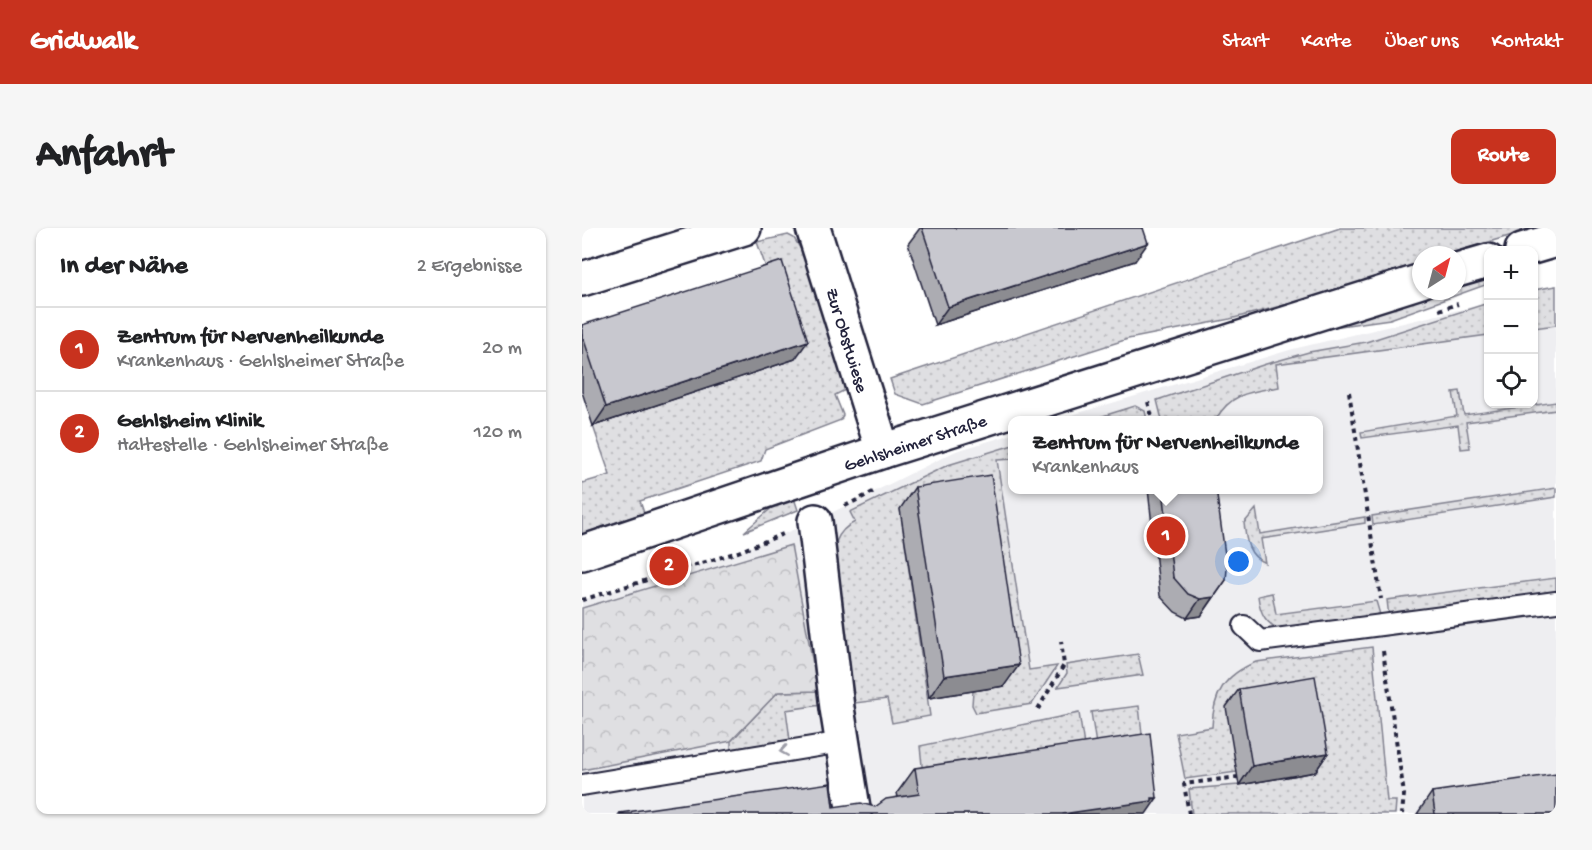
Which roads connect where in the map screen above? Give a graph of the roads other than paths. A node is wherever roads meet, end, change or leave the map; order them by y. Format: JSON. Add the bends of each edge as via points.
{"nodes":[{"id":1,"x":744,"y":228,"type":"edge"},
{"id":2,"x":813,"y":228,"type":"edge"},
{"id":3,"x":1556,"y":240,"type":"edge"},
{"id":4,"x":1536,"y":246,"type":"edge"},
{"id":5,"x":1484,"y":262,"type":"edge"},
{"id":6,"x":1466,"y":267,"type":"edge"},
{"id":7,"x":582,"y":279,"type":"edge"},
{"id":8,"x":1412,"y":284,"type":"edge"},
{"id":9,"x":884,"y":451,"type":"junction"},
{"id":10,"x":815,"y":521,"type":"dead end"},
{"id":11,"x":582,"y":553,"type":"edge"},
{"id":12,"x":1556,"y":602,"type":"edge"},
{"id":13,"x":1244,"y":626,"type":"dead end"},
{"id":14,"x":842,"y":742,"type":"junction"},
{"id":15,"x":582,"y":785,"type":"edge"},
{"id":16,"x":854,"y":814,"type":"edge"}],
"edges":[{"from":1,"to":7,"type":"street"},
{"from":2,"to":9,"type":"street","name":"Zur Obstwiese"},
{"from":3,"to":4,"type":"street"},
{"from":5,"to":6,"type":"street"},
{"from":8,"to":9,"type":"street","name":"Gehlsheimer Straße"},
{"from":9,"to":11,"type":"street","name":"Gehlsheimer Straße"},
{"from":10,"to":14,"type":"street"},
{"from":12,"to":13,"type":"lane","via":[[1260,641]]},
{"from":14,"to":15,"type":"lane","one_way":true},
{"from":14,"to":16,"type":"street"}]}
